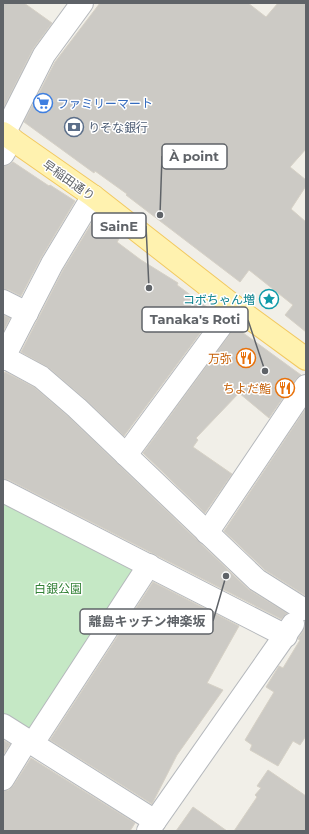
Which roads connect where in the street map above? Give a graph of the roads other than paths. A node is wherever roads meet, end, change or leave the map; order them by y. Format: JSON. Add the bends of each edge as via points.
{"nodes":[{"id":1,"x":82,"y":3,"type":"edge"},
{"id":2,"x":5,"y":140,"type":"edge"},
{"id":3,"x":93,"y":196,"type":"junction"},
{"id":4,"x":3,"y":301,"type":"edge"},
{"id":5,"x":235,"y":307,"type":"junction"},
{"id":6,"x":27,"y":313,"type":"junction"},
{"id":7,"x":4,"y":358,"type":"edge"},
{"id":8,"x":306,"y":359,"type":"edge"},
{"id":9,"x":306,"y":386,"type":"edge"},
{"id":10,"x":126,"y":455,"type":"junction"},
{"id":11,"x":3,"y":491,"type":"edge"},
{"id":12,"x":207,"y":534,"type":"junction"},
{"id":13,"x":149,"y":565,"type":"junction"},
{"id":14,"x":304,"y":605,"type":"edge"},
{"id":15,"x":286,"y":636,"type":"junction"},
{"id":16,"x":3,"y":725,"type":"edge"},
{"id":17,"x":30,"y":742,"type":"junction"},
{"id":18,"x":3,"y":779,"type":"edge"},
{"id":19,"x":152,"y":826,"type":"edge"}],
"edges":[{"from":1,"to":2,"type":"street","via":[[44,55]]},
{"from":2,"to":3,"type":"main road","name":"早稲田通り"},
{"from":3,"to":5,"type":"main road","name":"早稲田通り"},
{"from":3,"to":6,"type":"street","via":[[52,264]]},
{"from":4,"to":6,"type":"street"},
{"from":5,"to":8,"type":"main road","name":"早稲田通り"},
{"from":5,"to":10,"type":"street"},
{"from":6,"to":7,"type":"street"},
{"from":7,"to":10,"type":"street","via":[[41,377]]},
{"from":9,"to":12,"type":"street"},
{"from":10,"to":12,"type":"street"},
{"from":11,"to":13,"type":"street"},
{"from":12,"to":14,"type":"street","via":[[257,580]]},
{"from":13,"to":15,"type":"street"},
{"from":13,"to":17,"type":"street"},
{"from":14,"to":15,"type":"street"},
{"from":15,"to":19,"type":"street"},
{"from":16,"to":17,"type":"street"},
{"from":17,"to":18,"type":"street"},
{"from":17,"to":19,"type":"street"}]}
